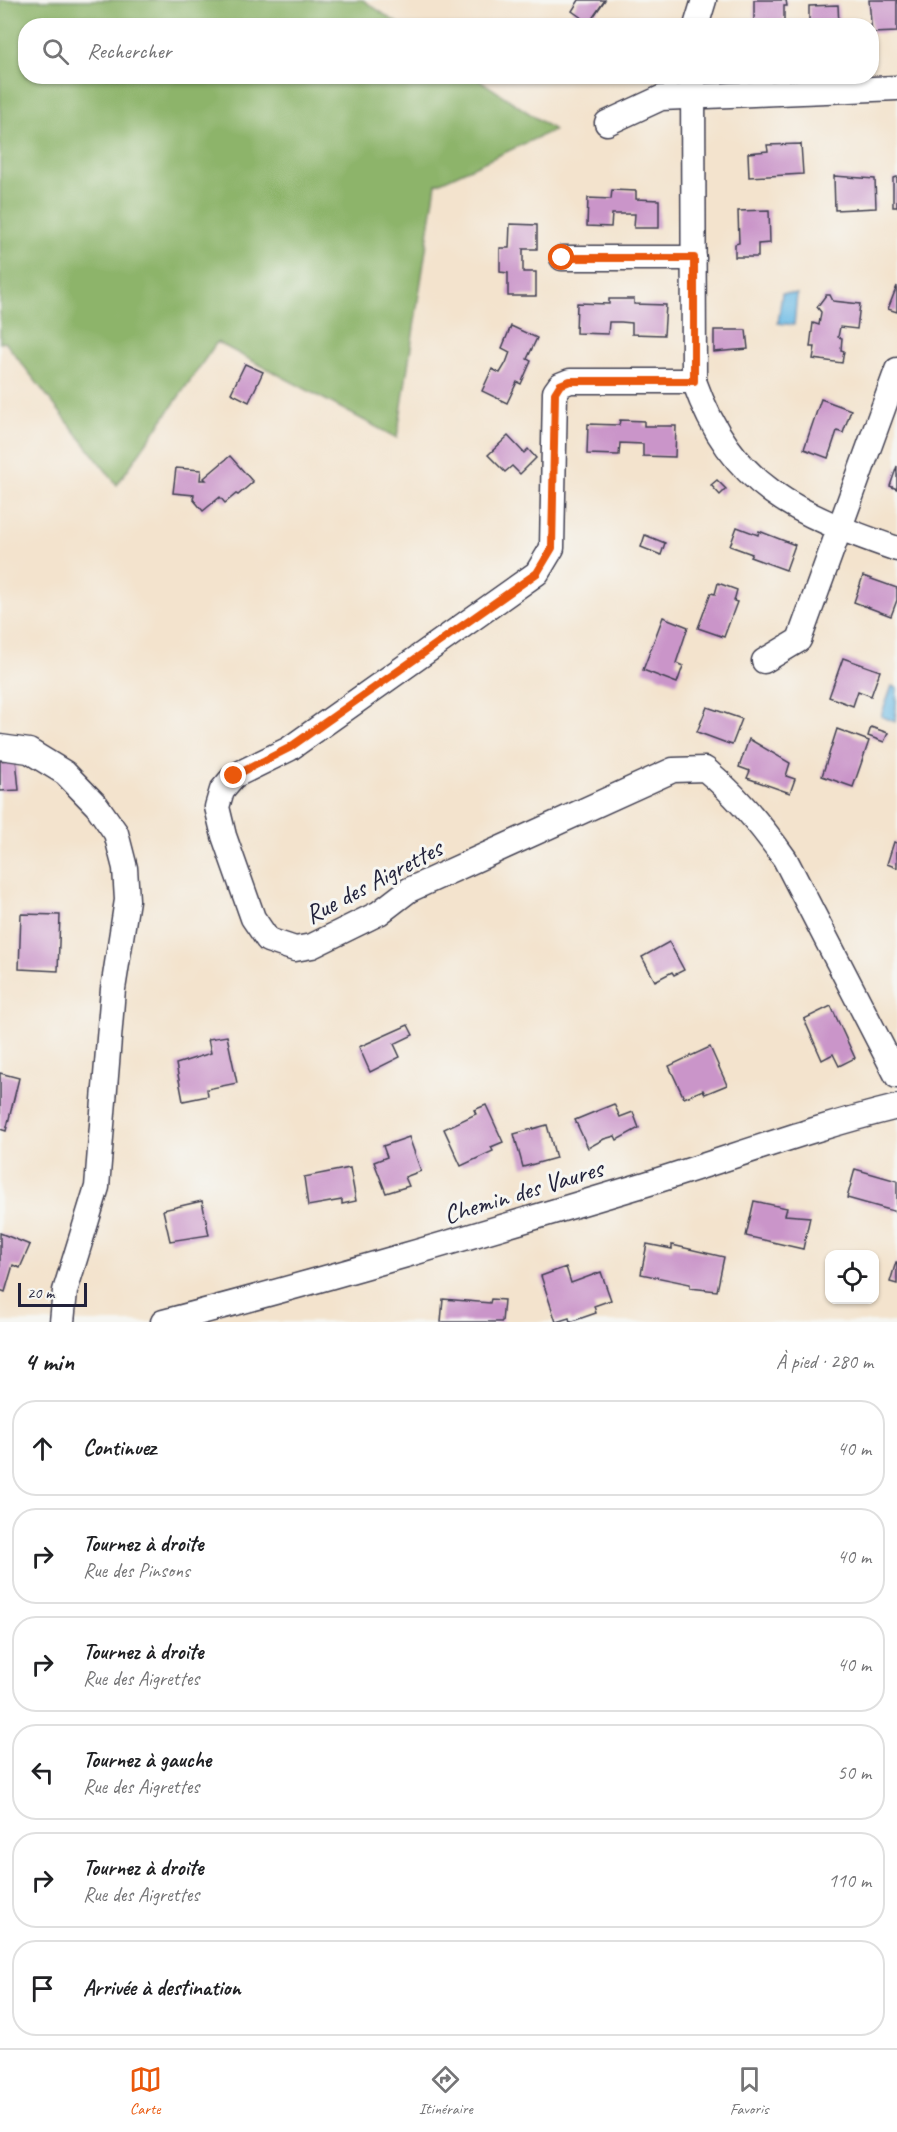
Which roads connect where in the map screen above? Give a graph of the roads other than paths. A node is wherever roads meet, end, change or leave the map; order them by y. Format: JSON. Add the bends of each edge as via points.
{"nodes":[{"id":1,"x":704,"y":0,"type":"edge"},
{"id":2,"x":698,"y":18,"type":"edge"},
{"id":3,"x":693,"y":86,"type":"edge"},
{"id":4,"x":897,"y":88,"type":"edge"},
{"id":5,"x":607,"y":123,"type":"dead end"},
{"id":6,"x":562,"y":258,"type":"dead end"},
{"id":7,"x":694,"y":258,"type":"junction"},
{"id":8,"x":897,"y":370,"type":"edge"},
{"id":9,"x":694,"y":381,"type":"junction"},
{"id":10,"x":839,"y":529,"type":"junction"},
{"id":11,"x":897,"y":549,"type":"edge"},
{"id":12,"x":764,"y":661,"type":"dead end"},
{"id":13,"x":0,"y":747,"type":"edge"},
{"id":14,"x":897,"y":1076,"type":"edge"},
{"id":15,"x":897,"y":1107,"type":"edge"},
{"id":16,"x":62,"y":1322,"type":"edge"},
{"id":17,"x":163,"y":1322,"type":"edge"}],
"edges":[{"from":1,"to":2,"type":"street"},
{"from":3,"to":4,"type":"street"},
{"from":3,"to":5,"type":"street"},
{"from":3,"to":7,"type":"street"},
{"from":6,"to":7,"type":"street"},
{"from":7,"to":9,"type":"street"},
{"from":8,"to":10,"type":"street"},
{"from":9,"to":10,"type":"street","via":[[714,430],[731,455],[776,496]]},
{"from":9,"to":14,"type":"street","name":"Rue des Aigrettes","via":[[570,381],[560,385],[555,393],[552,548],[545,564],[289,748],[234,776],[222,790],[217,807],[224,836],[254,918],[268,940],[296,949],[312,946],[379,913],[409,890],[673,770],[705,769],[763,827],[785,859]]},
{"from":10,"to":11,"type":"street"},
{"from":10,"to":12,"type":"street","via":[[799,640]]},
{"from":13,"to":16,"type":"street","via":[[28,751],[65,773],[97,806],[116,833],[125,868],[127,900],[113,989],[97,1187],[65,1291]]},
{"from":15,"to":17,"type":"street","name":"Chemin des Vaures","via":[[821,1126],[650,1183],[328,1279]]}]}
